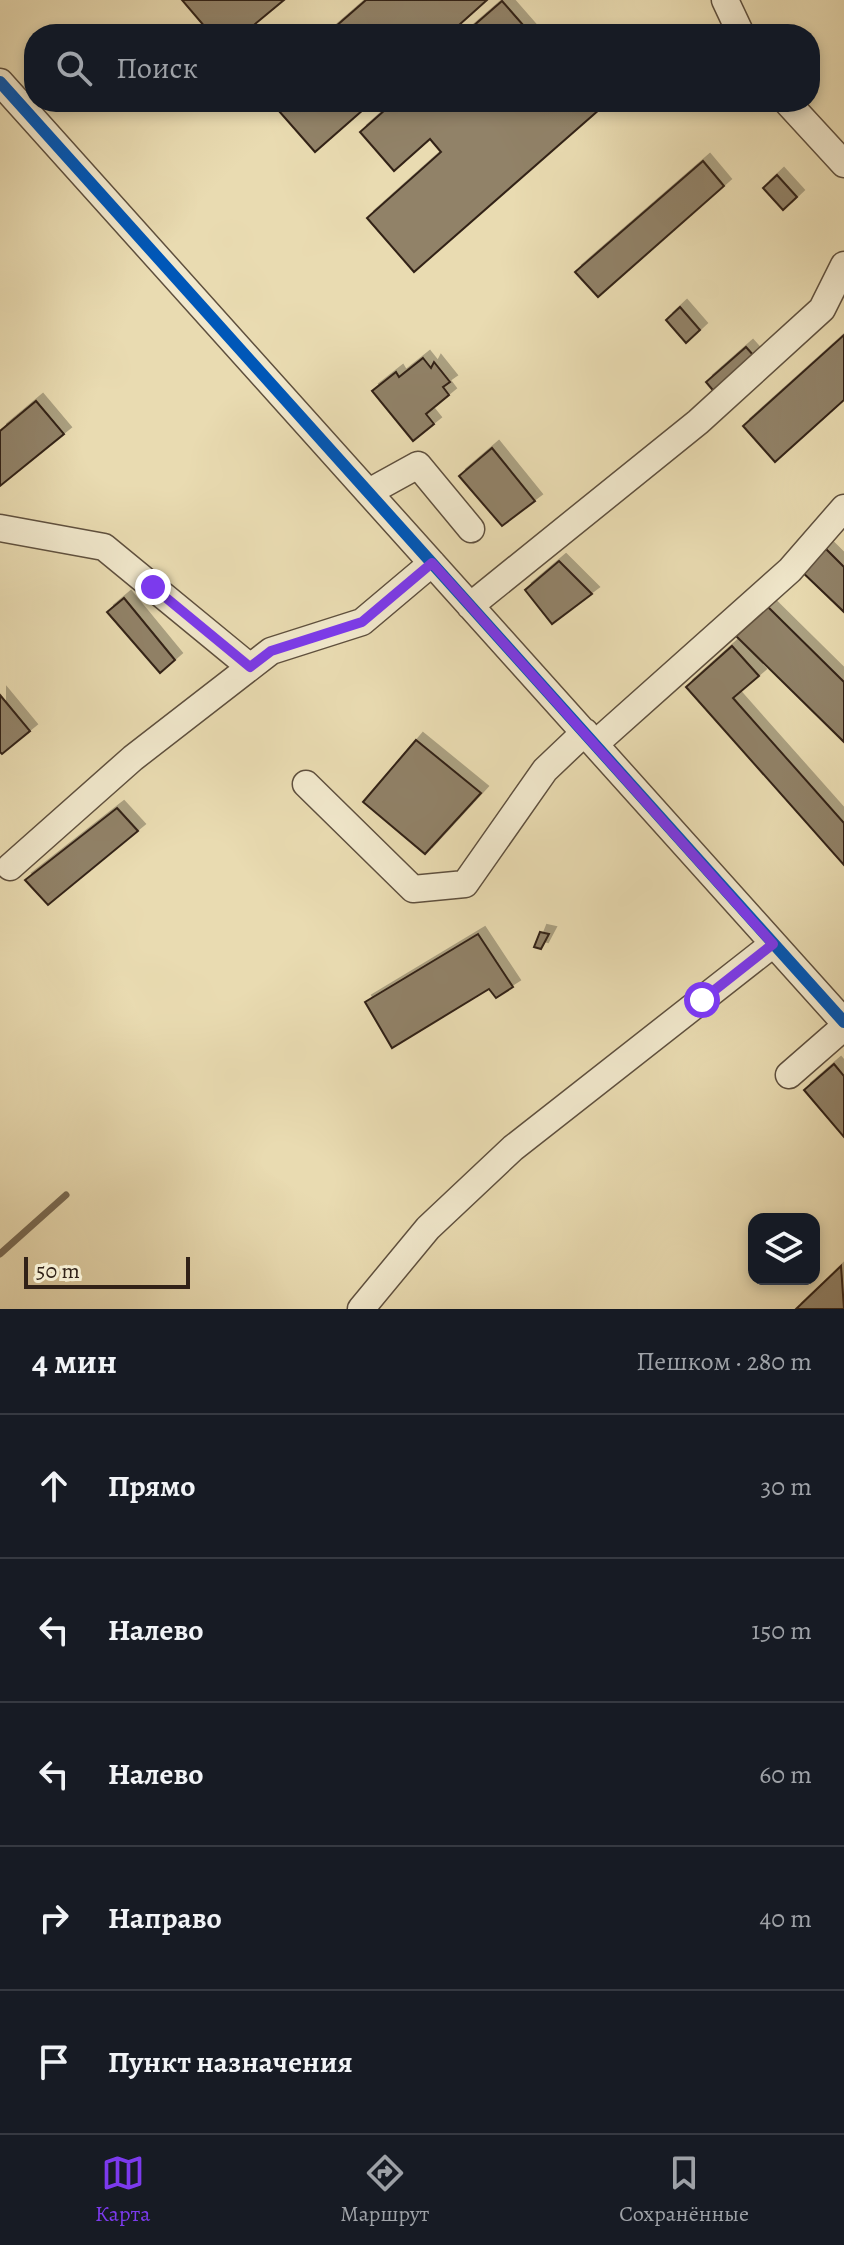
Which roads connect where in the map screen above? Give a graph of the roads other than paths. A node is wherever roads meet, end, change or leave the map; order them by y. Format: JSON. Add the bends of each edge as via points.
{"nodes":[{"id":1,"x":725,"y":0,"type":"edge"},
{"id":2,"x":736,"y":24,"type":"edge"},
{"id":3,"x":0,"y":82,"type":"edge"},
{"id":4,"x":24,"y":109,"type":"edge"},
{"id":5,"x":27,"y":112,"type":"edge"},
{"id":6,"x":796,"y":112,"type":"edge"},
{"id":7,"x":844,"y":164,"type":"edge"},
{"id":8,"x":844,"y":265,"type":"edge"},
{"id":9,"x":369,"y":492,"type":"junction"},
{"id":10,"x":844,"y":508,"type":"edge"},
{"id":11,"x":0,"y":528,"type":"edge"},
{"id":12,"x":471,"y":529,"type":"dead end"},
{"id":13,"x":432,"y":563,"type":"junction"},
{"id":14,"x":470,"y":606,"type":"junction"},
{"id":15,"x":250,"y":667,"type":"junction"},
{"id":16,"x":590,"y":738,"type":"junction"},
{"id":17,"x":306,"y":784,"type":"dead end"},
{"id":18,"x":10,"y":867,"type":"dead end"},
{"id":19,"x":773,"y":944,"type":"junction"},
{"id":20,"x":844,"y":1025,"type":"edge"},
{"id":21,"x":789,"y":1075,"type":"dead end"},
{"id":22,"x":361,"y":1309,"type":"edge"}],
"edges":[{"from":1,"to":2,"type":"street"},
{"from":3,"to":4,"type":"street"},
{"from":5,"to":9,"type":"street"},
{"from":6,"to":7,"type":"street"},
{"from":8,"to":14,"type":"street","via":[[822,309],[698,422]]},
{"from":9,"to":12,"type":"street","via":[[418,465]]},
{"from":9,"to":13,"type":"street"},
{"from":10,"to":16,"type":"street","via":[[790,570]]},
{"from":11,"to":15,"type":"street","via":[[104,547]]},
{"from":13,"to":14,"type":"street"},
{"from":13,"to":15,"type":"street","via":[[362,622],[271,651]]},
{"from":14,"to":16,"type":"street"},
{"from":15,"to":18,"type":"street","via":[[133,758]]},
{"from":16,"to":17,"type":"street","via":[[545,770],[465,884],[413,889]]},
{"from":16,"to":19,"type":"street"},
{"from":19,"to":20,"type":"street"},
{"from":19,"to":22,"type":"street","via":[[513,1148],[428,1228]]},
{"from":20,"to":21,"type":"street"}]}
